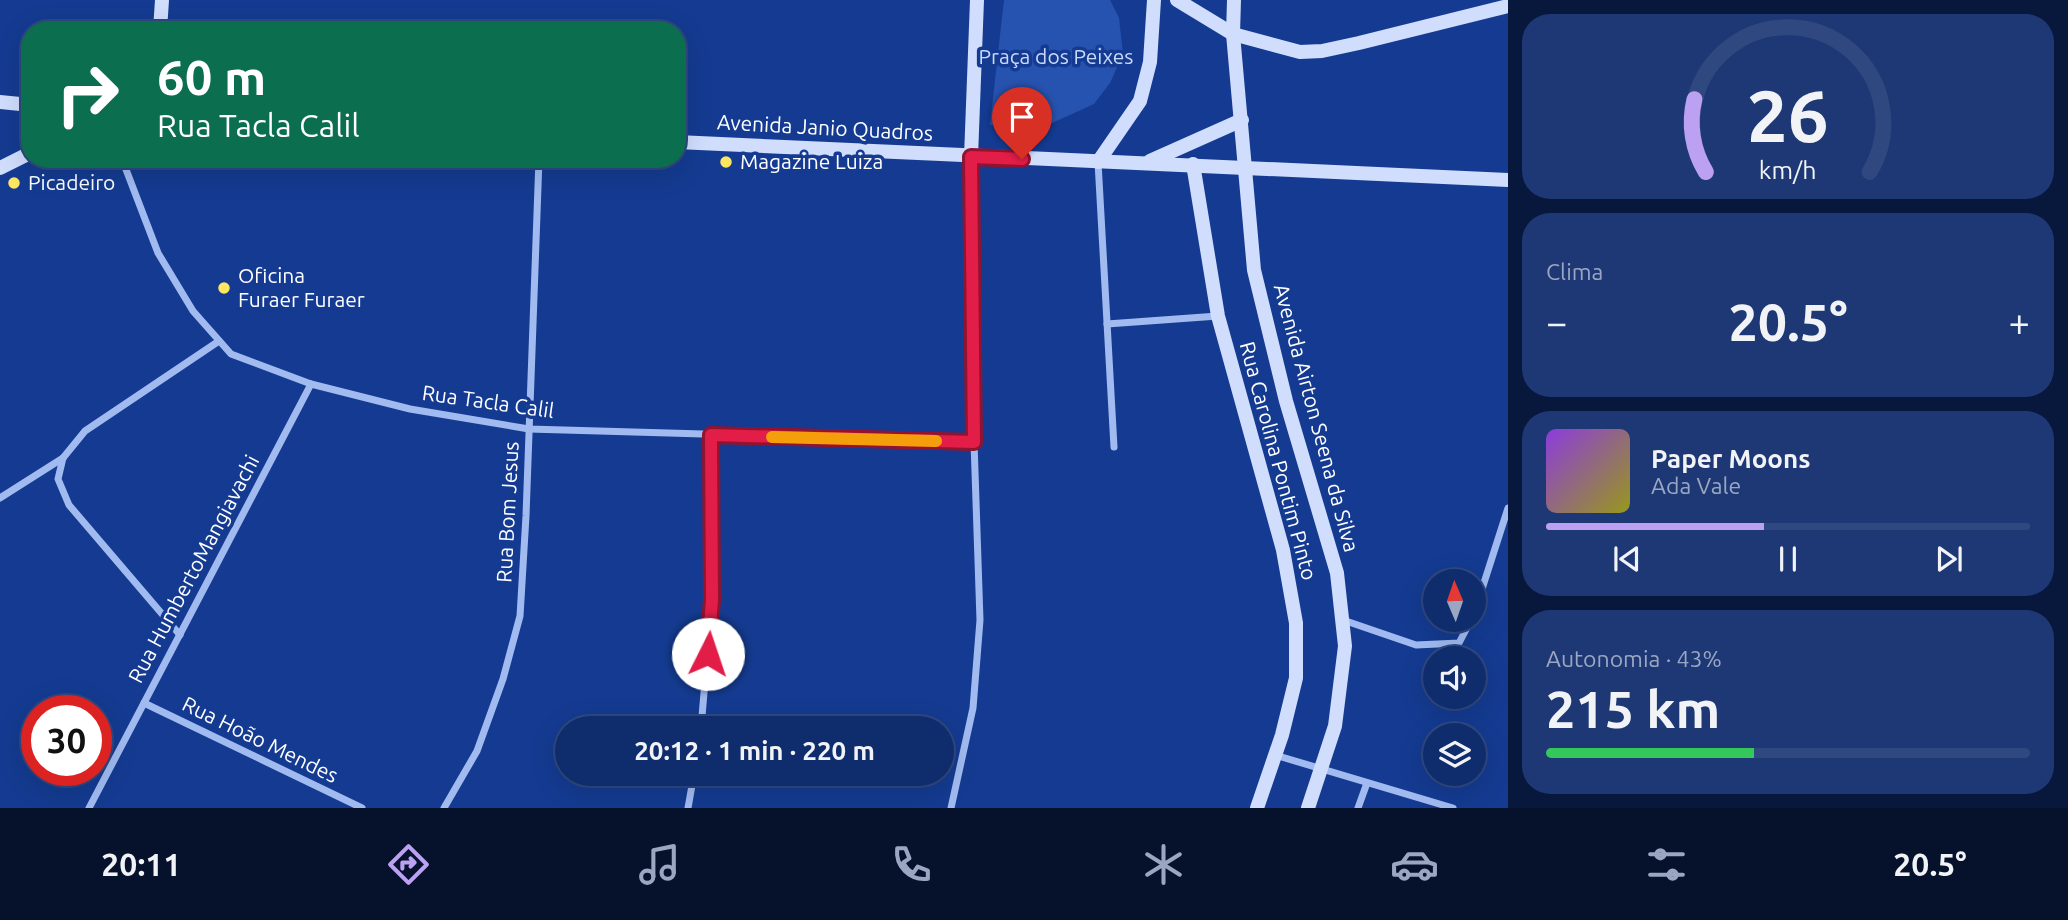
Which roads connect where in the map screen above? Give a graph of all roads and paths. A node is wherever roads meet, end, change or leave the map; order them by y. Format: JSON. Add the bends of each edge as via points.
{"nodes":[{"id":1,"x":162,"y":0,"type":"edge"},
{"id":2,"x":977,"y":0,"type":"edge"},
{"id":3,"x":1154,"y":0,"type":"edge"},
{"id":4,"x":1177,"y":0,"type":"edge"},
{"id":5,"x":1234,"y":0,"type":"edge"},
{"id":6,"x":1508,"y":6,"type":"edge"},
{"id":7,"x":161,"y":21,"type":"edge"},
{"id":8,"x":1233,"y":34,"type":"junction"},
{"id":9,"x":0,"y":102,"type":"edge"},
{"id":10,"x":21,"y":104,"type":"edge"},
{"id":11,"x":1242,"y":120,"type":"junction"},
{"id":12,"x":686,"y":142,"type":"edge"},
{"id":13,"x":971,"y":157,"type":"junction"},
{"id":14,"x":21,"y":158,"type":"edge"},
{"id":15,"x":1098,"y":162,"type":"junction"},
{"id":16,"x":1145,"y":163,"type":"junction"},
{"id":17,"x":1194,"y":164,"type":"junction"},
{"id":18,"x":1246,"y":166,"type":"junction"},
{"id":19,"x":0,"y":168,"type":"edge"},
{"id":20,"x":125,"y":168,"type":"edge"},
{"id":21,"x":539,"y":168,"type":"edge"},
{"id":22,"x":1508,"y":180,"type":"edge"},
{"id":23,"x":1218,"y":316,"type":"junction"},
{"id":24,"x":1107,"y":324,"type":"junction"},
{"id":25,"x":219,"y":341,"type":"junction"},
{"id":26,"x":311,"y":384,"type":"junction"},
{"id":27,"x":529,"y":429,"type":"junction"},
{"id":28,"x":711,"y":435,"type":"junction"},
{"id":29,"x":974,"y":442,"type":"junction"},
{"id":30,"x":1114,"y":447,"type":"dead end"},
{"id":31,"x":63,"y":458,"type":"junction"},
{"id":32,"x":0,"y":498,"type":"edge"},
{"id":33,"x":1508,"y":508,"type":"edge"},
{"id":34,"x":1486,"y":577,"type":"edge"},
{"id":35,"x":1342,"y":620,"type":"junction"},
{"id":36,"x":1465,"y":632,"type":"edge"},
{"id":37,"x":180,"y":635,"type":"junction"},
{"id":38,"x":144,"y":703,"type":"junction"},
{"id":39,"x":702,"y":716,"type":"edge"},
{"id":40,"x":1275,"y":755,"type":"junction"},
{"id":41,"x":1321,"y":769,"type":"junction"},
{"id":42,"x":1367,"y":783,"type":"junction"},
{"id":43,"x":692,"y":786,"type":"edge"},
{"id":44,"x":89,"y":808,"type":"edge"},
{"id":45,"x":362,"y":808,"type":"edge"},
{"id":46,"x":444,"y":808,"type":"edge"},
{"id":47,"x":688,"y":808,"type":"edge"},
{"id":48,"x":951,"y":808,"type":"edge"},
{"id":49,"x":1258,"y":808,"type":"edge"},
{"id":50,"x":1308,"y":808,"type":"edge"},
{"id":51,"x":1358,"y":808,"type":"edge"},
{"id":52,"x":1453,"y":808,"type":"edge"}],
"edges":[{"from":1,"to":7,"type":"main road"},
{"from":2,"to":13,"type":"main road"},
{"from":3,"to":15,"type":"main road","via":[[1150,62],[1140,101]]},
{"from":4,"to":8,"type":"main road"},
{"from":5,"to":8,"type":"main road","name":"Avenida Airton Seena da Silva"},
{"from":6,"to":8,"type":"main road","via":[[1322,51],[1300,52]]},
{"from":8,"to":11,"type":"main road","name":"Avenida Airton Seena da Silva"},
{"from":9,"to":10,"type":"main road"},
{"from":11,"to":16,"type":"main road"},
{"from":11,"to":18,"type":"main road","name":"Avenida Airton Seena da Silva"},
{"from":12,"to":13,"type":"main road","name":"Avenida Janio Quadros"},
{"from":13,"to":15,"type":"main road","name":"Avenida Janio Quadros"},
{"from":13,"to":29,"type":"street"},
{"from":14,"to":19,"type":"main road"},
{"from":15,"to":16,"type":"main road","name":"Avenida Janio Quadros"},
{"from":15,"to":24,"type":"street"},
{"from":16,"to":17,"type":"main road","name":"Avenida Janio Quadros"},
{"from":17,"to":18,"type":"main road","name":"Avenida Janio Quadros"},
{"from":17,"to":23,"type":"main road","name":"Rua Carolina Pontim Pinto"},
{"from":18,"to":22,"type":"main road"},
{"from":18,"to":35,"type":"main road","name":"Avenida Airton Seena da Silva","via":[[1254,270],[1286,401],[1337,573]]},
{"from":20,"to":25,"type":"street","name":"Rua Tacla Calil","via":[[158,253],[193,311]]},
{"from":21,"to":27,"type":"street","name":"Rua Bom Jesus"},
{"from":23,"to":24,"type":"street"},
{"from":23,"to":40,"type":"main road","name":"Rua Carolina Pontim Pinto","via":[[1283,550],[1296,623],[1296,678]]},
{"from":24,"to":30,"type":"street"},
{"from":25,"to":26,"type":"street","name":"Rua Tacla Calil","via":[[231,354]]},
{"from":25,"to":31,"type":"street","via":[[106,415],[85,431]]},
{"from":26,"to":27,"type":"street","name":"Rua Tacla Calil","via":[[410,409]]},
{"from":26,"to":37,"type":"street","name":"Rua HumbertoMangiavachi"},
{"from":27,"to":28,"type":"street","name":"Rua Tacla Calil"},
{"from":27,"to":46,"type":"street","name":"Rua Bom Jesus","via":[[520,616],[477,751]]},
{"from":28,"to":29,"type":"street","name":"Rua Tacla Calil"},
{"from":28,"to":39,"type":"street","via":[[712,599]]},
{"from":29,"to":48,"type":"street","via":[[981,620],[973,708]]},
{"from":31,"to":32,"type":"street"},
{"from":31,"to":37,"type":"street","via":[[58,479],[69,505]]},
{"from":33,"to":34,"type":"street"},
{"from":35,"to":36,"type":"street","via":[[1416,645],[1459,643]]},
{"from":35,"to":41,"type":"main road","name":"Avenida Airton Seena da Silva","via":[[1345,646],[1335,726]]},
{"from":37,"to":38,"type":"street","name":"Rua HumbertoMangiavachi"},
{"from":38,"to":44,"type":"street","name":"Rua HumbertoMangiavachi"},
{"from":38,"to":45,"type":"street","name":"Rua Hoão Mendes"},
{"from":40,"to":41,"type":"street"},
{"from":40,"to":49,"type":"main road","name":"Rua Carolina Pontim Pinto"},
{"from":41,"to":42,"type":"street"},
{"from":41,"to":50,"type":"main road","name":"Avenida Airton Seena da Silva"},
{"from":42,"to":51,"type":"street"},
{"from":42,"to":52,"type":"street"},
{"from":43,"to":47,"type":"street"}]}
